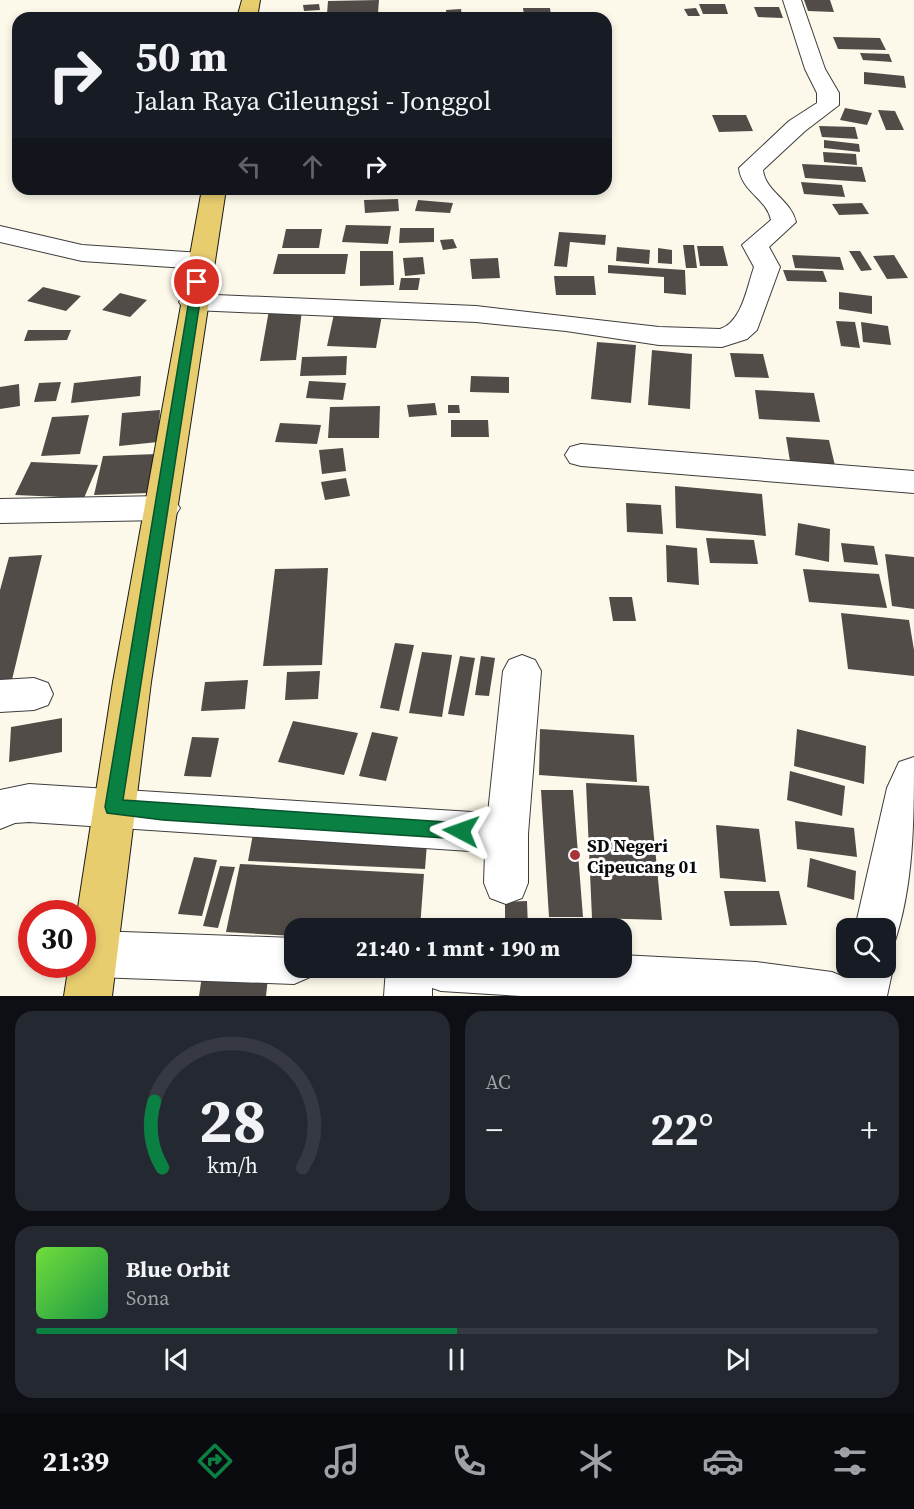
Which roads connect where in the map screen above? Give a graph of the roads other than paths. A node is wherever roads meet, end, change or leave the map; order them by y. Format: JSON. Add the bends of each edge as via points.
{"nodes":[{"id":1,"x":792,"y":0,"type":"edge"},
{"id":2,"x":213,"y":195,"type":"edge"},
{"id":3,"x":0,"y":234,"type":"edge"},
{"id":4,"x":201,"y":261,"type":"junction"},
{"id":5,"x":194,"y":302,"type":"junction"},
{"id":6,"x":581,"y":455,"type":"dead end"},
{"id":7,"x":914,"y":482,"type":"edge"},
{"id":8,"x":163,"y":508,"type":"junction"},
{"id":9,"x":0,"y":511,"type":"edge"},
{"id":10,"x":522,"y":670,"type":"dead end"},
{"id":11,"x":914,"y":776,"type":"edge"},
{"id":12,"x":114,"y":807,"type":"junction"},
{"id":13,"x":0,"y":810,"type":"edge"},
{"id":14,"x":507,"y":834,"type":"junction"},
{"id":15,"x":506,"y":884,"type":"dead end"},
{"id":16,"x":880,"y":918,"type":"edge"},
{"id":17,"x":96,"y":938,"type":"edge"},
{"id":18,"x":284,"y":962,"type":"edge"},
{"id":19,"x":96,"y":975,"type":"edge"},
{"id":20,"x":409,"y":978,"type":"edge"},
{"id":21,"x":578,"y":978,"type":"edge"},
{"id":22,"x":868,"y":978,"type":"edge"},
{"id":23,"x":757,"y":991,"type":"edge"},
{"id":24,"x":408,"y":996,"type":"edge"},
{"id":25,"x":831,"y":996,"type":"edge"},
{"id":26,"x":863,"y":996,"type":"edge"}],
"edges":[{"from":1,"to":5,"type":"street","via":[[815,69],[828,93],[828,105],[797,126],[751,168],[752,177],[781,212],[784,222],[755,245],[767,267],[747,324],[737,333],[722,338],[659,336],[476,314]]},
{"from":2,"to":4,"type":"main road"},
{"from":3,"to":4,"type":"street","via":[[82,253]]},
{"from":4,"to":5,"type":"main road"},
{"from":5,"to":8,"type":"main road"},
{"from":6,"to":7,"type":"street"},
{"from":8,"to":9,"type":"street"},
{"from":8,"to":12,"type":"main road"},
{"from":10,"to":14,"type":"street"},
{"from":11,"to":16,"type":"street","via":[[908,788]]},
{"from":12,"to":13,"type":"street","via":[[29,803]]},
{"from":12,"to":14,"type":"street"},
{"from":12,"to":17,"type":"main road"},
{"from":14,"to":15,"type":"street"},
{"from":18,"to":19,"type":"street"},
{"from":20,"to":24,"type":"street"},
{"from":21,"to":23,"type":"street"},
{"from":22,"to":26,"type":"street"},
{"from":23,"to":25,"type":"street"}]}
